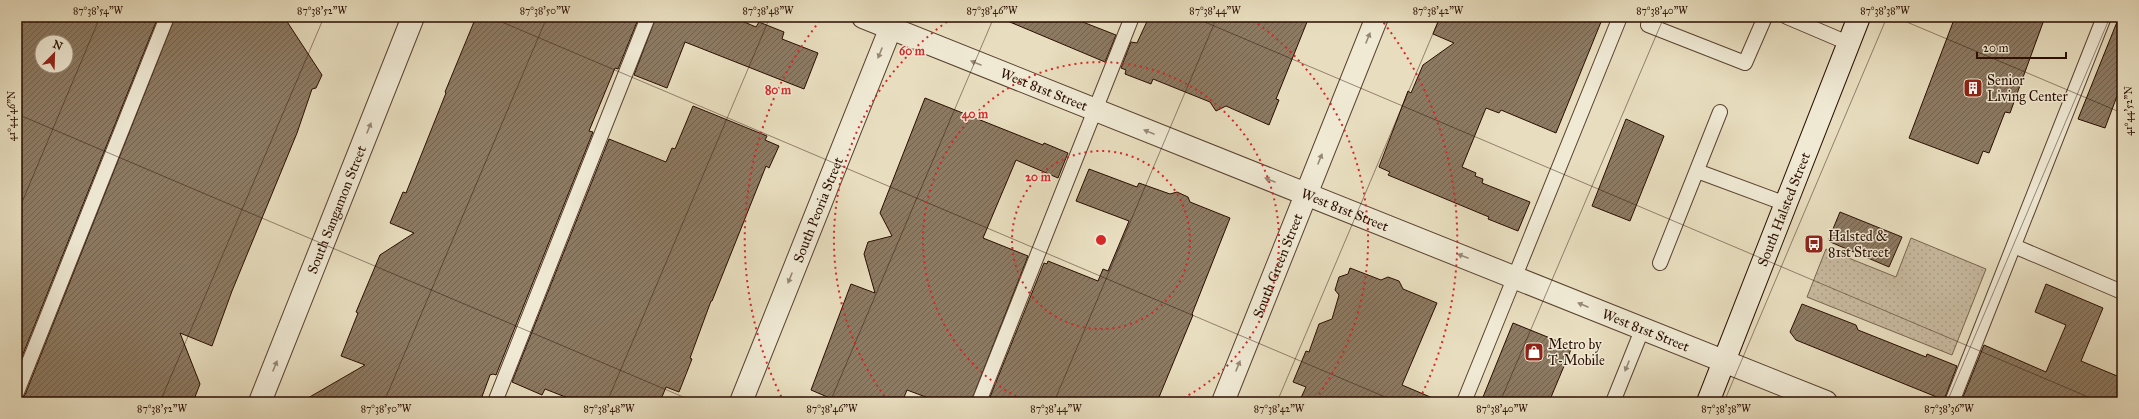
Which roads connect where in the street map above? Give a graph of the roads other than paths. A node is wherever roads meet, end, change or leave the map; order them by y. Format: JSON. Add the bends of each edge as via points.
{"nodes":[{"id":1,"x":167,"y":17,"type":"edge"},
{"id":2,"x":413,"y":17,"type":"edge"},
{"id":3,"x":648,"y":17,"type":"edge"},
{"id":4,"x":863,"y":17,"type":"edge"},
{"id":5,"x":1132,"y":17,"type":"edge"},
{"id":6,"x":1377,"y":17,"type":"edge"},
{"id":7,"x":1620,"y":17,"type":"edge"},
{"id":8,"x":1651,"y":17,"type":"edge"},
{"id":9,"x":1765,"y":17,"type":"edge"},
{"id":10,"x":1787,"y":17,"type":"edge"},
{"id":11,"x":1858,"y":17,"type":"edge"},
{"id":12,"x":2104,"y":17,"type":"edge"},
{"id":13,"x":892,"y":22,"type":"edge"},
{"id":14,"x":1848,"y":43,"type":"junction"},
{"id":15,"x":1095,"y":110,"type":"junction"},
{"id":16,"x":1720,"y":112,"type":"dead end"},
{"id":17,"x":1697,"y":171,"type":"junction"},
{"id":18,"x":1306,"y":195,"type":"junction"},
{"id":19,"x":1786,"y":204,"type":"junction"},
{"id":20,"x":2014,"y":246,"type":"junction"},
{"id":21,"x":1660,"y":263,"type":"dead end"},
{"id":22,"x":1514,"y":276,"type":"junction"},
{"id":23,"x":2122,"y":292,"type":"edge"},
{"id":24,"x":1642,"y":330,"type":"junction"},
{"id":25,"x":1723,"y":362,"type":"junction"},
{"id":26,"x":17,"y":392,"type":"edge"},
{"id":27,"x":260,"y":402,"type":"edge"},
{"id":28,"x":495,"y":402,"type":"edge"},
{"id":29,"x":741,"y":402,"type":"edge"},
{"id":30,"x":980,"y":402,"type":"edge"},
{"id":31,"x":1223,"y":402,"type":"edge"},
{"id":32,"x":1464,"y":402,"type":"edge"},
{"id":33,"x":1613,"y":402,"type":"edge"},
{"id":34,"x":1708,"y":402,"type":"edge"},
{"id":35,"x":1826,"y":402,"type":"edge"},
{"id":36,"x":1952,"y":402,"type":"edge"}],
"edges":[{"from":1,"to":26,"type":"lane"},
{"from":27,"to":2,"type":"street","name":"South Sangamon Street","one_way":true},
{"from":3,"to":28,"type":"lane"},
{"from":4,"to":13,"type":"street","name":"West 81st Street"},
{"from":5,"to":15,"type":"lane"},
{"from":18,"to":6,"type":"street","name":"South Green Street","one_way":true},
{"from":7,"to":22,"type":"lane"},
{"from":8,"to":9,"type":"lane","via":[[1648,25],[1745,63]]},
{"from":10,"to":14,"type":"lane"},
{"from":11,"to":14,"type":"street","name":"South Halsted Street"},
{"from":12,"to":20,"type":"lane"},
{"from":15,"to":13,"type":"street","name":"West 81st Street","one_way":true},
{"from":13,"to":29,"type":"street","name":"South Peoria Street","one_way":true},
{"from":14,"to":19,"type":"street","name":"South Halsted Street"},
{"from":18,"to":15,"type":"street","name":"West 81st Street","one_way":true},
{"from":15,"to":30,"type":"lane"},
{"from":16,"to":17,"type":"lane"},
{"from":17,"to":19,"type":"lane"},
{"from":17,"to":21,"type":"lane"},
{"from":22,"to":18,"type":"street","name":"West 81st Street","one_way":true},
{"from":31,"to":18,"type":"street","name":"South Green Street","one_way":true},
{"from":19,"to":25,"type":"street","name":"South Halsted Street"},
{"from":20,"to":23,"type":"lane"},
{"from":20,"to":36,"type":"lane"},
{"from":24,"to":22,"type":"street","name":"West 81st Street","one_way":true},
{"from":22,"to":32,"type":"lane"},
{"from":24,"to":25,"type":"street","name":"West 81st Street"},
{"from":24,"to":33,"type":"lane","one_way":true},
{"from":25,"to":34,"type":"street","name":"South Halsted Street"},
{"from":25,"to":35,"type":"street","name":"West 81st Street"}]}
